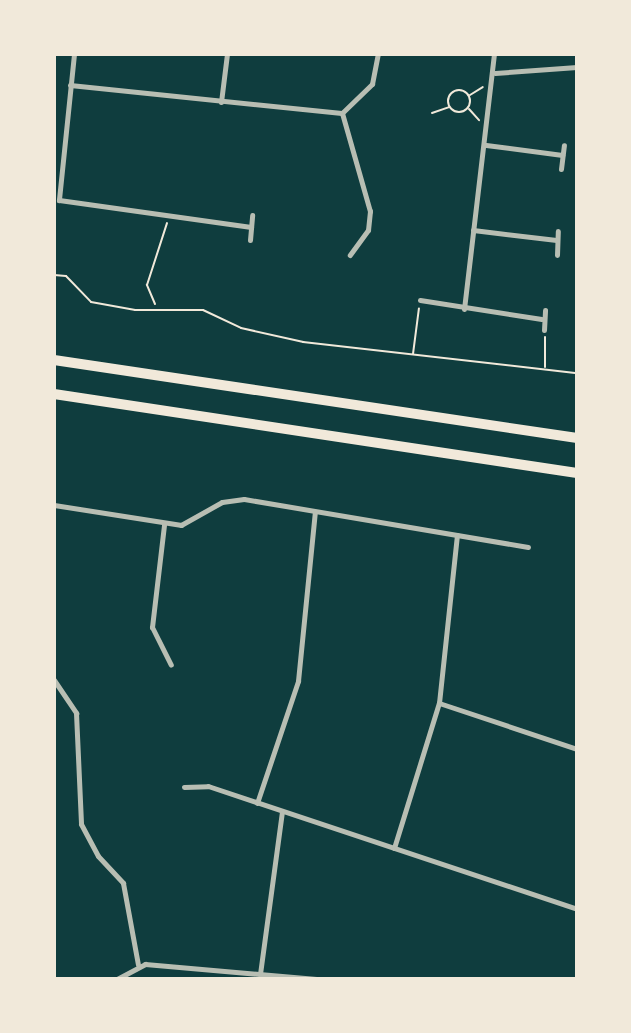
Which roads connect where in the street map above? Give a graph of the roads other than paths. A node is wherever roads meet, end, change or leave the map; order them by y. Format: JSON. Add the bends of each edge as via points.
{"nodes":[{"id":1,"x":74,"y":54,"type":"edge"},
{"id":2,"x":227,"y":54,"type":"edge"},
{"id":3,"x":378,"y":54,"type":"edge"},
{"id":4,"x":494,"y":54,"type":"edge"},
{"id":5,"x":577,"y":67,"type":"edge"},
{"id":6,"x":495,"y":73,"type":"junction"},
{"id":7,"x":70,"y":85,"type":"junction"},
{"id":8,"x":221,"y":102,"type":"junction"},
{"id":9,"x":342,"y":113,"type":"junction"},
{"id":10,"x":486,"y":145,"type":"junction"},
{"id":11,"x":564,"y":145,"type":"dead end"},
{"id":12,"x":562,"y":155,"type":"junction"},
{"id":13,"x":561,"y":169,"type":"dead end"},
{"id":14,"x":252,"y":215,"type":"dead end"},
{"id":15,"x":251,"y":227,"type":"junction"},
{"id":16,"x":473,"y":230,"type":"junction"},
{"id":17,"x":558,"y":231,"type":"dead end"},
{"id":18,"x":250,"y":240,"type":"dead end"},
{"id":19,"x":556,"y":240,"type":"junction"},
{"id":20,"x":350,"y":255,"type":"dead end"},
{"id":21,"x":557,"y":255,"type":"dead end"},
{"id":22,"x":420,"y":300,"type":"road end"},
{"id":23,"x":464,"y":309,"type":"junction"},
{"id":24,"x":545,"y":310,"type":"dead end"},
{"id":25,"x":541,"y":319,"type":"junction"},
{"id":26,"x":544,"y":330,"type":"road end"},
{"id":27,"x":54,"y":360,"type":"edge"},
{"id":28,"x":54,"y":394,"type":"edge"},
{"id":29,"x":577,"y":438,"type":"edge"},
{"id":30,"x":577,"y":473,"type":"edge"},
{"id":31,"x":54,"y":505,"type":"edge"},
{"id":32,"x":315,"y":512,"type":"junction"},
{"id":33,"x":164,"y":525,"type":"junction"},
{"id":34,"x":457,"y":535,"type":"junction"},
{"id":35,"x":528,"y":547,"type":"dead end"},
{"id":36,"x":171,"y":665,"type":"dead end"},
{"id":37,"x":54,"y":680,"type":"edge"},
{"id":38,"x":439,"y":704,"type":"junction"},
{"id":39,"x":577,"y":749,"type":"edge"},
{"id":40,"x":184,"y":787,"type":"dead end"},
{"id":41,"x":257,"y":803,"type":"junction"},
{"id":42,"x":282,"y":811,"type":"junction"},
{"id":43,"x":394,"y":848,"type":"junction"},
{"id":44,"x":577,"y":909,"type":"edge"},
{"id":45,"x":138,"y":965,"type":"junction"},
{"id":46,"x":260,"y":974,"type":"junction"},
{"id":47,"x":117,"y":979,"type":"edge"},
{"id":48,"x":316,"y":979,"type":"edge"}],
"edges":[{"from":1,"to":7,"type":"street"},
{"from":2,"to":8,"type":"street"},
{"from":3,"to":9,"type":"street","via":[[372,84]]},
{"from":4,"to":6,"type":"street"},
{"from":5,"to":6,"type":"street"},
{"from":6,"to":10,"type":"street"},
{"from":7,"to":8,"type":"street"},
{"from":7,"to":15,"type":"street","via":[[59,200]]},
{"from":8,"to":9,"type":"street"},
{"from":9,"to":20,"type":"street","via":[[370,211],[368,230]]},
{"from":10,"to":12,"type":"street"},
{"from":10,"to":16,"type":"street"},
{"from":11,"to":12,"type":"street"},
{"from":12,"to":13,"type":"street"},
{"from":14,"to":15,"type":"street"},
{"from":15,"to":18,"type":"street"},
{"from":16,"to":19,"type":"street"},
{"from":16,"to":23,"type":"street"},
{"from":17,"to":19,"type":"street"},
{"from":19,"to":21,"type":"street"},
{"from":22,"to":23,"type":"street"},
{"from":23,"to":25,"type":"street"},
{"from":24,"to":25,"type":"street"},
{"from":25,"to":26,"type":"street"},
{"from":27,"to":29,"type":"highway"},
{"from":28,"to":30,"type":"highway"},
{"from":31,"to":33,"type":"street"},
{"from":32,"to":33,"type":"street","via":[[233,499],[181,525]]},
{"from":32,"to":34,"type":"street"},
{"from":32,"to":41,"type":"street","via":[[298,681]]},
{"from":33,"to":36,"type":"street","via":[[152,627]]},
{"from":34,"to":35,"type":"street"},
{"from":34,"to":38,"type":"street"},
{"from":37,"to":45,"type":"street","via":[[76,713],[80,734],[81,824],[97,856],[123,883]]},
{"from":38,"to":39,"type":"street"},
{"from":38,"to":43,"type":"street"},
{"from":40,"to":41,"type":"street","via":[[208,786]]},
{"from":41,"to":42,"type":"street"},
{"from":42,"to":43,"type":"street"},
{"from":42,"to":46,"type":"street"},
{"from":43,"to":44,"type":"street"},
{"from":45,"to":46,"type":"street"},
{"from":45,"to":47,"type":"street"},
{"from":46,"to":48,"type":"street"}]}
